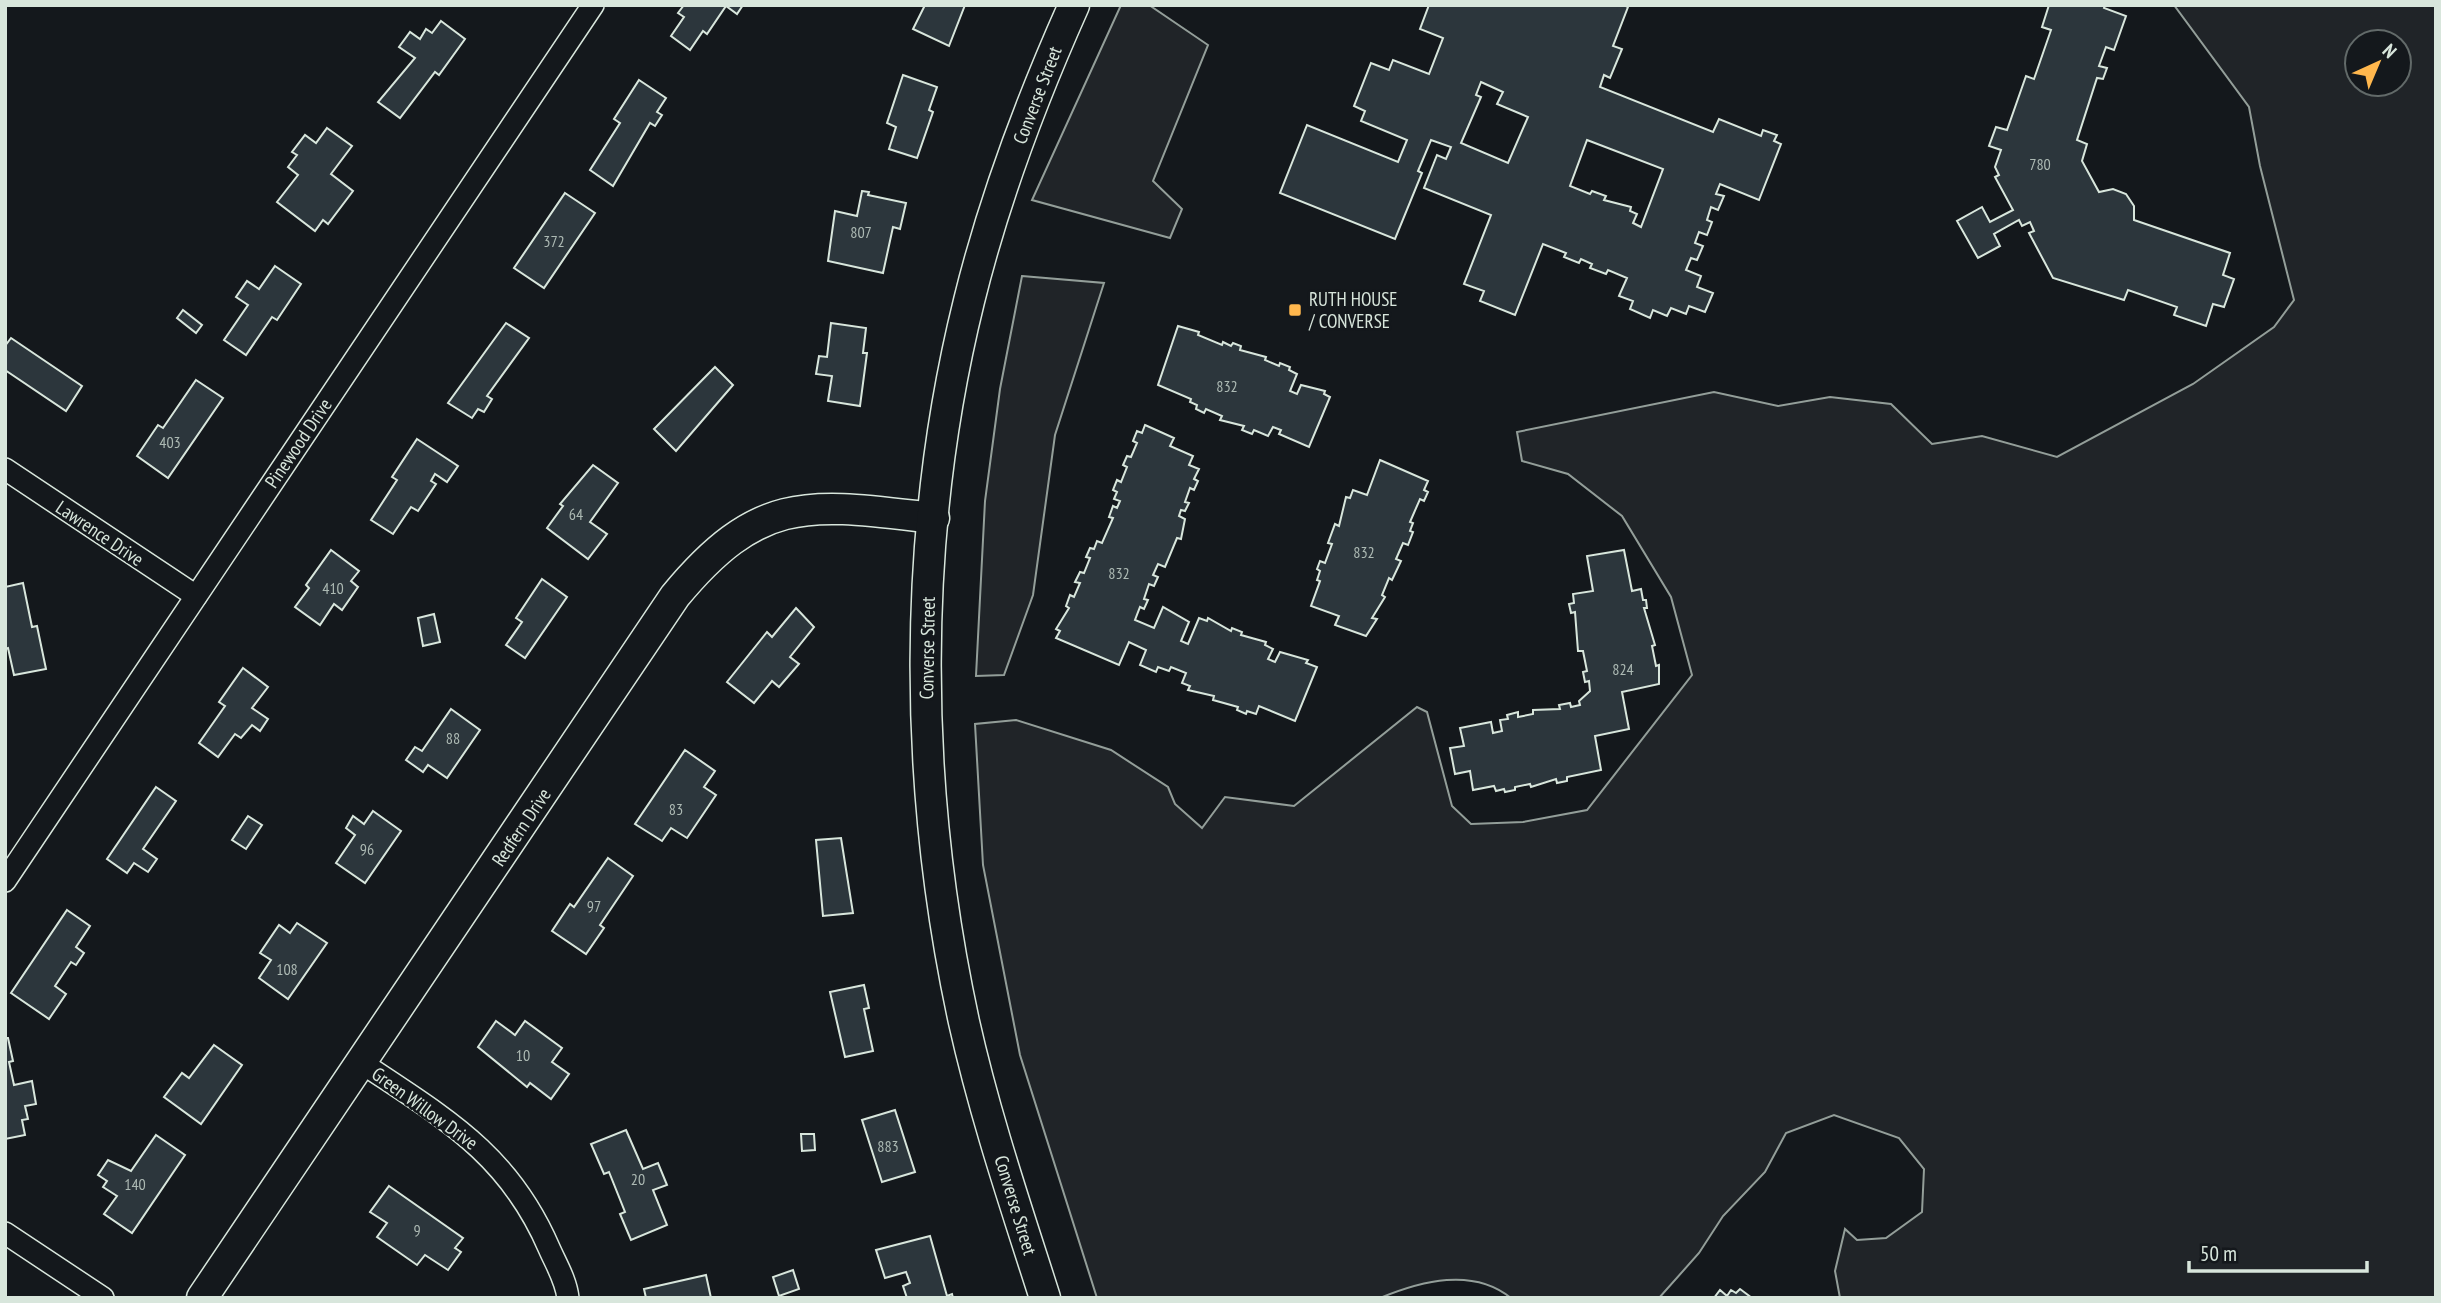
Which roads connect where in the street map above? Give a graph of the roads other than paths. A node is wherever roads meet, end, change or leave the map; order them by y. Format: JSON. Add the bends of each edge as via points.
{"nodes":[{"id":1,"x":593,"y":5,"type":"edge"},
{"id":2,"x":1074,"y":5,"type":"edge"},
{"id":3,"x":5,"y":469,"type":"edge"},
{"id":4,"x":934,"y":518,"type":"junction"},
{"id":5,"x":196,"y":596,"type":"junction"},
{"id":6,"x":5,"y":881,"type":"edge"},
{"id":7,"x":362,"y":1063,"type":"junction"},
{"id":8,"x":5,"y":1233,"type":"edge"},
{"id":9,"x":103,"y":1298,"type":"edge"},
{"id":10,"x":202,"y":1298,"type":"edge"},
{"id":11,"x":568,"y":1298,"type":"edge"},
{"id":12,"x":1045,"y":1298,"type":"edge"}],
"edges":[{"from":1,"to":5,"type":"street","name":"Pinewood Drive"},
{"from":2,"to":4,"type":"main road","name":"Converse Street","via":[[1006,173],[968,302]]},
{"from":3,"to":5,"type":"street","name":"Lawrence Drive"},
{"from":4,"to":7,"type":"main road","name":"Redfern Drive","via":[[827,507],[793,511],[732,537],[704,562],[675,596]]},
{"from":4,"to":12,"type":"main road","name":"Converse Street","via":[[925,680],[940,884],[974,1062]]},
{"from":5,"to":6,"type":"street","name":"Pinewood Drive"},
{"from":7,"to":10,"type":"main road","name":"Redfern Drive"},
{"from":7,"to":11,"type":"street","name":"Green Willow Drive","via":[[458,1127],[499,1165],[536,1217]]},
{"from":8,"to":9,"type":"street"}]}
